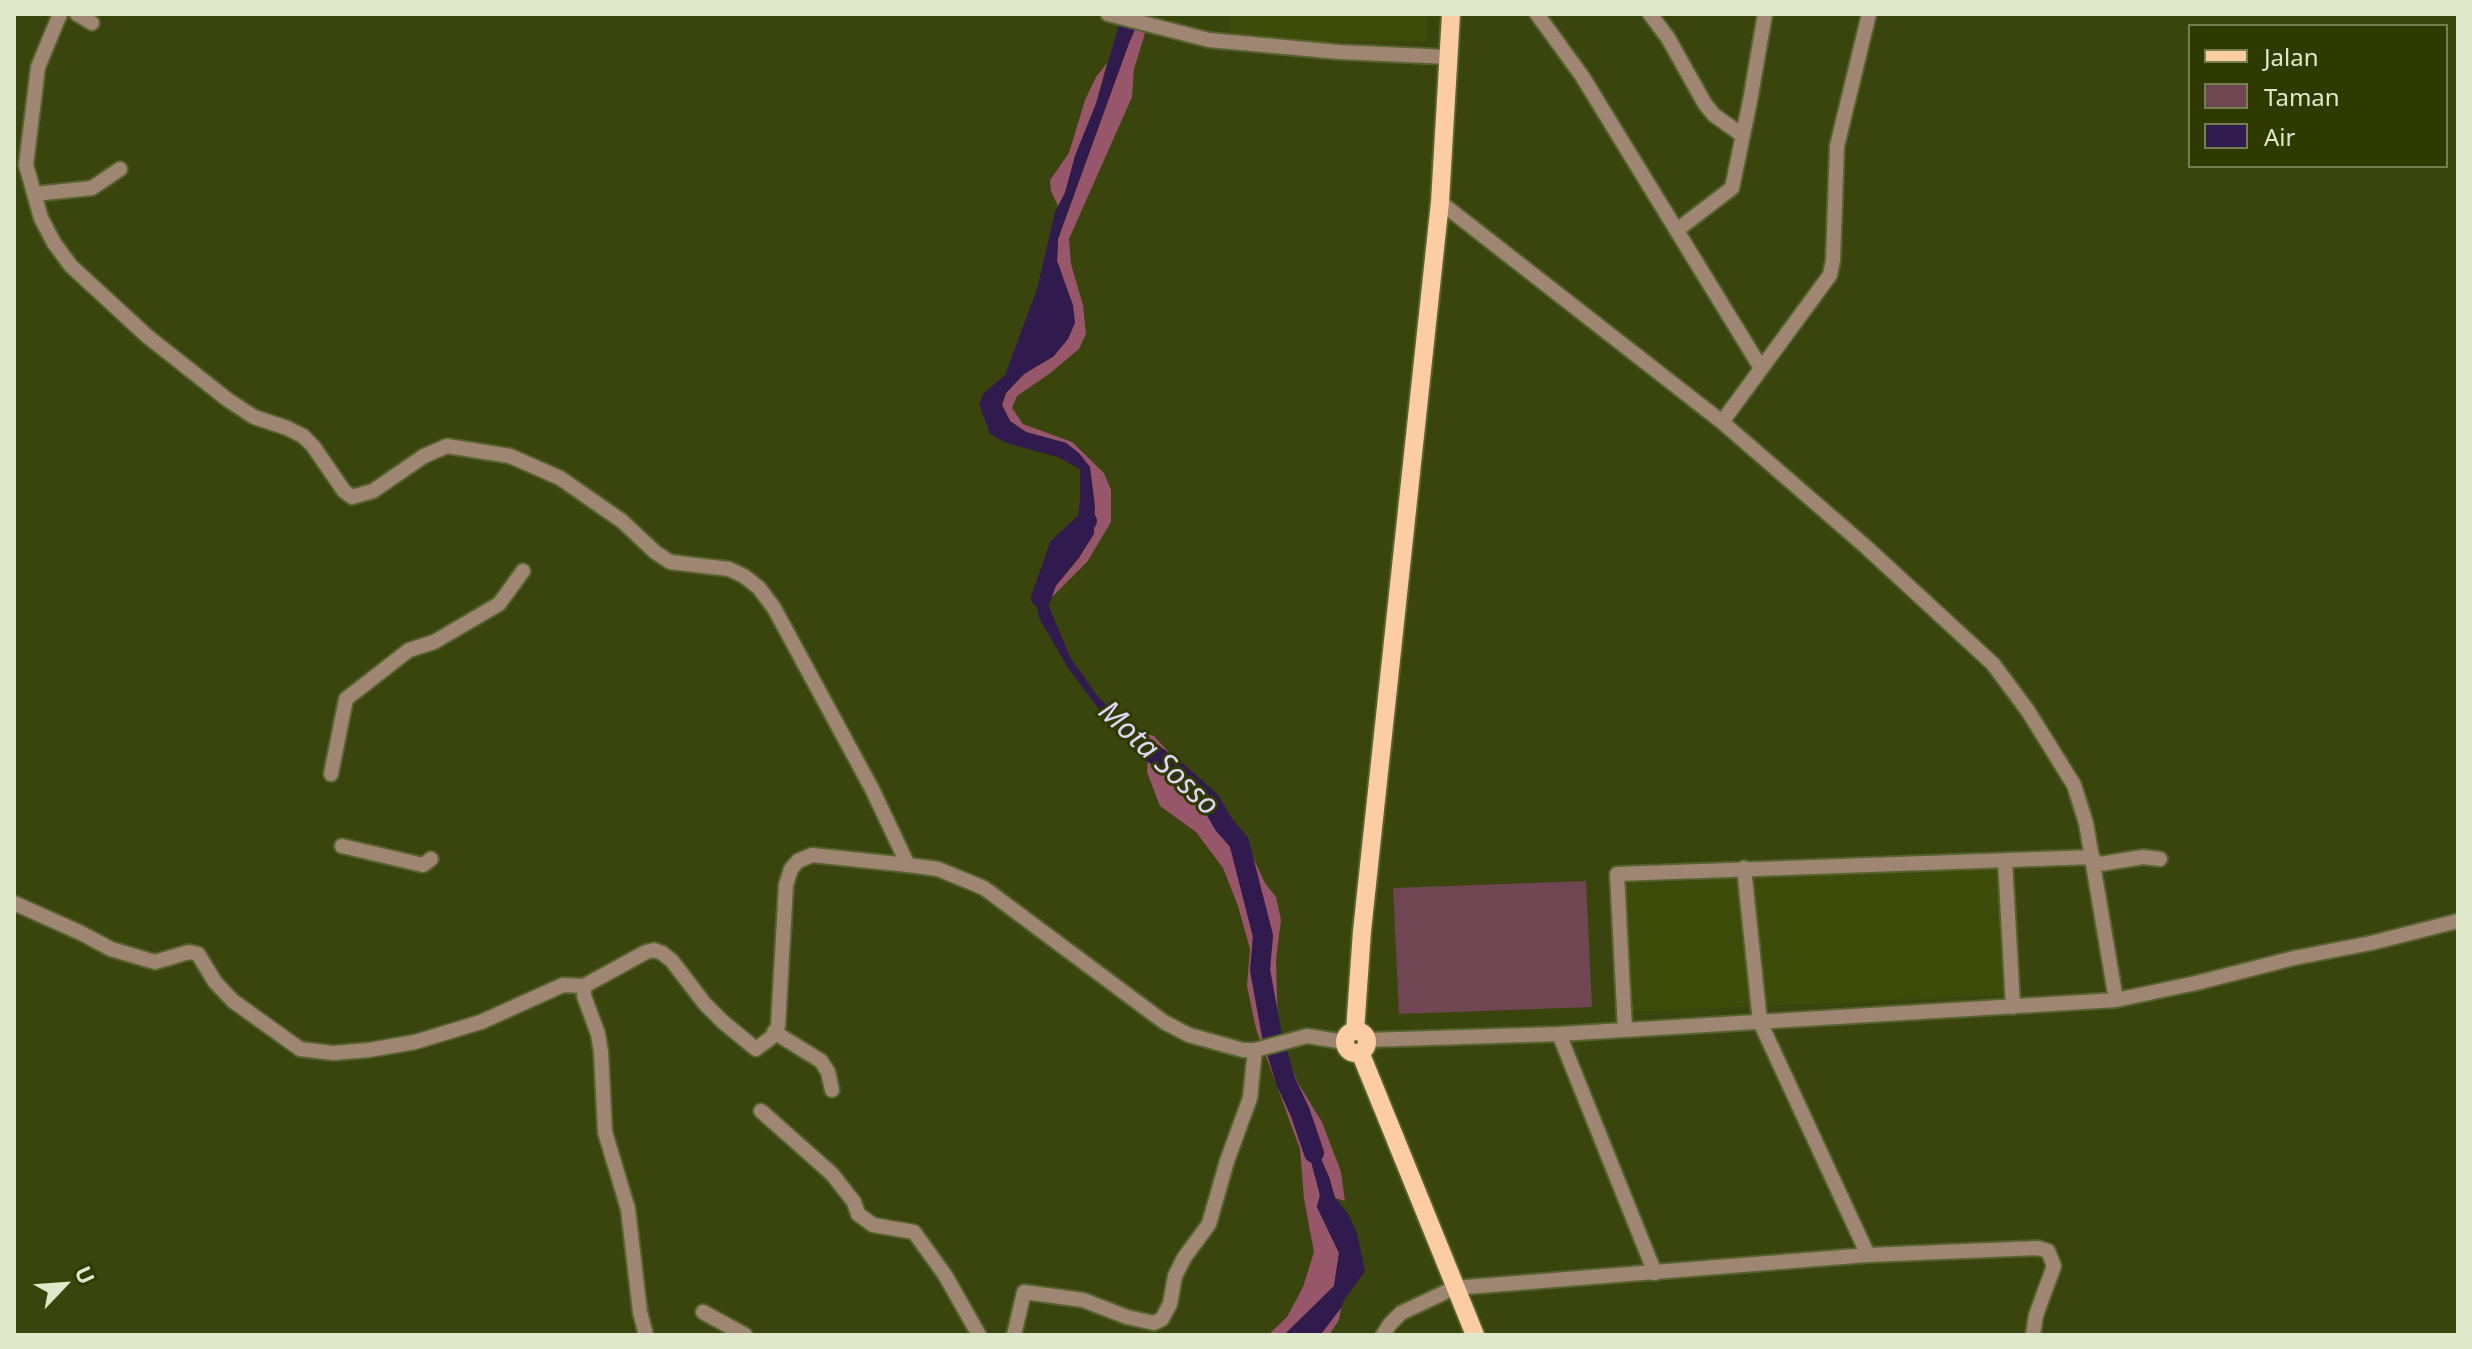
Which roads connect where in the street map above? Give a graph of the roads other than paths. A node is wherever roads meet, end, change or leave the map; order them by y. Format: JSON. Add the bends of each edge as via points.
{"nodes":[{"id":1,"x":60,"y":14,"type":"edge"},
{"id":2,"x":77,"y":14,"type":"edge"},
{"id":3,"x":1108,"y":14,"type":"edge"},
{"id":4,"x":1451,"y":14,"type":"edge"},
{"id":5,"x":1537,"y":14,"type":"edge"},
{"id":6,"x":1650,"y":14,"type":"edge"},
{"id":7,"x":1765,"y":14,"type":"edge"},
{"id":8,"x":1869,"y":14,"type":"edge"},
{"id":9,"x":92,"y":23,"type":"dead end"},
{"id":10,"x":1449,"y":57,"type":"junction"},
{"id":11,"x":1742,"y":135,"type":"junction"},
{"id":12,"x":120,"y":169,"type":"dead end"},
{"id":13,"x":35,"y":194,"type":"junction"},
{"id":14,"x":1440,"y":202,"type":"junction"},
{"id":15,"x":1677,"y":230,"type":"junction"},
{"id":16,"x":1761,"y":368,"type":"junction"},
{"id":17,"x":1722,"y":422,"type":"junction"},
{"id":18,"x":523,"y":571,"type":"dead end"},
{"id":19,"x":331,"y":774,"type":"dead end"},
{"id":20,"x":342,"y":846,"type":"dead end"},
{"id":21,"x":431,"y":859,"type":"dead end"},
{"id":22,"x":2160,"y":859,"type":"dead end"},
{"id":23,"x":2005,"y":860,"type":"junction"},
{"id":24,"x":2094,"y":861,"type":"junction"},
{"id":25,"x":908,"y":865,"type":"junction"},
{"id":26,"x":1744,"y":868,"type":"junction"},
{"id":27,"x":14,"y":903,"type":"edge"},
{"id":28,"x":2458,"y":921,"type":"edge"},
{"id":29,"x":584,"y":986,"type":"junction"},
{"id":30,"x":2116,"y":1000,"type":"junction"},
{"id":31,"x":2013,"y":1007,"type":"junction"},
{"id":32,"x":1760,"y":1022,"type":"junction"},
{"id":33,"x":1625,"y":1029,"type":"junction"},
{"id":34,"x":774,"y":1032,"type":"junction"},
{"id":35,"x":1559,"y":1034,"type":"junction"},
{"id":36,"x":1357,"y":1041,"type":"junction"},
{"id":37,"x":1255,"y":1050,"type":"junction"},
{"id":38,"x":832,"y":1090,"type":"dead end"},
{"id":39,"x":761,"y":1111,"type":"dead end"},
{"id":40,"x":1868,"y":1255,"type":"junction"},
{"id":41,"x":1655,"y":1273,"type":"junction"},
{"id":42,"x":1454,"y":1288,"type":"junction"},
{"id":43,"x":703,"y":1312,"type":"dead end"},
{"id":44,"x":646,"y":1335,"type":"edge"},
{"id":45,"x":745,"y":1335,"type":"edge"},
{"id":46,"x":979,"y":1335,"type":"edge"},
{"id":47,"x":1014,"y":1335,"type":"edge"},
{"id":48,"x":1383,"y":1335,"type":"edge"},
{"id":49,"x":1475,"y":1335,"type":"edge"},
{"id":50,"x":2033,"y":1335,"type":"edge"}],
"edges":[{"from":1,"to":13,"type":"street","via":[[38,67],[34,92],[26,165]]},
{"from":2,"to":9,"type":"street"},
{"from":3,"to":10,"type":"street","via":[[1209,40]]},
{"from":4,"to":10,"type":"main road"},
{"from":5,"to":15,"type":"street","via":[[1582,76]]},
{"from":6,"to":11,"type":"street","via":[[1705,104]]},
{"from":7,"to":11,"type":"street"},
{"from":8,"to":16,"type":"street","via":[[1837,146],[1830,275]]},
{"from":10,"to":14,"type":"main road"},
{"from":11,"to":15,"type":"street","via":[[1732,188]]},
{"from":12,"to":13,"type":"street","via":[[92,188]]},
{"from":13,"to":25,"type":"street","via":[[41,218],[71,266],[228,400],[254,417],[303,436],[352,497],[373,491],[447,446],[510,456],[560,478],[670,562],[729,569],[744,576],[774,608]]},
{"from":14,"to":17,"type":"street"},
{"from":14,"to":36,"type":"main road","via":[[1362,931]]},
{"from":15,"to":16,"type":"street"},
{"from":16,"to":17,"type":"street"},
{"from":17,"to":24,"type":"street","via":[[1993,664],[2074,785]]},
{"from":18,"to":19,"type":"street","via":[[499,604],[434,642],[409,650],[346,699]]},
{"from":20,"to":21,"type":"street","via":[[423,865]]},
{"from":22,"to":24,"type":"street"},
{"from":23,"to":24,"type":"street"},
{"from":23,"to":26,"type":"street"},
{"from":23,"to":31,"type":"street"},
{"from":24,"to":30,"type":"street"},
{"from":25,"to":34,"type":"street","via":[[812,855],[791,869]]},
{"from":25,"to":37,"type":"street","via":[[938,869],[984,888],[1164,1022],[1189,1035]]},
{"from":26,"to":32,"type":"street"},
{"from":26,"to":33,"type":"street","via":[[1617,874]]},
{"from":27,"to":29,"type":"street","via":[[111,949],[155,962],[198,954],[233,1001],[312,1052],[415,1042],[481,1022],[563,985]]},
{"from":28,"to":30,"type":"street"},
{"from":29,"to":34,"type":"street","via":[[654,950],[672,961],[714,1013],[756,1049]]},
{"from":29,"to":44,"type":"street","via":[[598,1034],[605,1132],[628,1209]]},
{"from":30,"to":31,"type":"street"},
{"from":31,"to":32,"type":"street"},
{"from":32,"to":33,"type":"street"},
{"from":32,"to":40,"type":"street"},
{"from":33,"to":35,"type":"street"},
{"from":34,"to":38,"type":"street","via":[[821,1061]]},
{"from":35,"to":36,"type":"street"},
{"from":35,"to":41,"type":"street"},
{"from":36,"to":37,"type":"street","via":[[1307,1036]]},
{"from":36,"to":42,"type":"main road"},
{"from":37,"to":47,"type":"street","via":[[1250,1098],[1209,1224],[1175,1276],[1162,1319],[1154,1323],[1083,1300],[1024,1292]]},
{"from":39,"to":46,"type":"street","via":[[832,1174],[858,1214],[873,1225],[914,1232]]},
{"from":40,"to":41,"type":"street"},
{"from":40,"to":50,"type":"street","via":[[2048,1251],[2054,1266]]},
{"from":41,"to":42,"type":"street"},
{"from":42,"to":48,"type":"street","via":[[1401,1313]]},
{"from":42,"to":49,"type":"main road"},
{"from":43,"to":45,"type":"street"}]}
